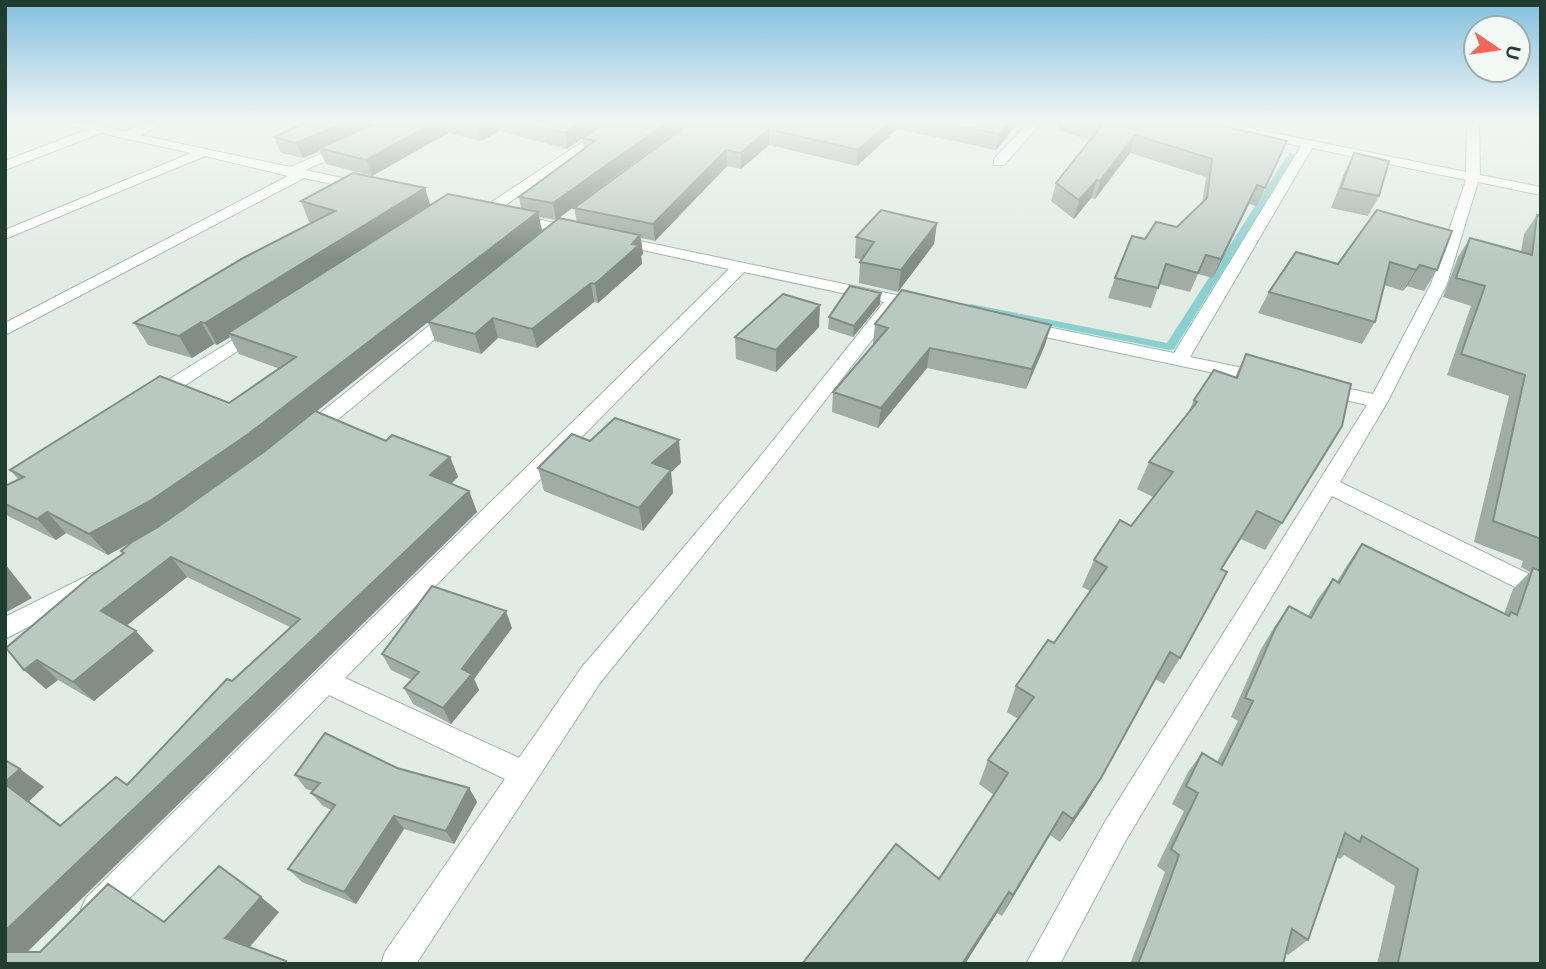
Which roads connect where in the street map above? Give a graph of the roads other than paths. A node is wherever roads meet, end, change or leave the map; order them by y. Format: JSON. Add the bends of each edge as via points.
{"nodes":[{"id":1,"x":165,"y":168,"type":"edge"},
{"id":2,"x":273,"y":168,"type":"edge"},
{"id":3,"x":305,"y":168,"type":"edge"},
{"id":4,"x":548,"y":168,"type":"edge"},
{"id":5,"x":1294,"y":168,"type":"edge"},
{"id":6,"x":1429,"y":168,"type":"edge"},
{"id":7,"x":1473,"y":168,"type":"edge"},
{"id":8,"x":295,"y":173,"type":"junction"},
{"id":9,"x":1473,"y":177,"type":"junction"},
{"id":10,"x":383,"y":191,"type":"edge"},
{"id":11,"x":1541,"y":191,"type":"edge"},
{"id":12,"x":565,"y":224,"type":"junction"},
{"id":13,"x":5,"y":235,"type":"edge"},
{"id":14,"x":539,"y":245,"type":"edge"},
{"id":15,"x":740,"y":267,"type":"junction"},
{"id":16,"x":895,"y":300,"type":"junction"},
{"id":17,"x":466,"y":304,"type":"edge"},
{"id":18,"x":936,"y":309,"type":"edge"},
{"id":19,"x":275,"y":319,"type":"edge"},
{"id":20,"x":1003,"y":323,"type":"edge"},
{"id":21,"x":5,"y":330,"type":"edge"},
{"id":22,"x":1179,"y":360,"type":"junction"},
{"id":23,"x":1380,"y":401,"type":"junction"},
{"id":24,"x":134,"y":410,"type":"edge"},
{"id":25,"x":288,"y":449,"type":"edge"},
{"id":26,"x":1330,"y":486,"type":"junction"},
{"id":27,"x":107,"y":573,"type":"edge"},
{"id":28,"x":1541,"y":591,"type":"edge"},
{"id":29,"x":5,"y":629,"type":"edge"},
{"id":30,"x":327,"y":682,"type":"junction"},
{"id":31,"x":523,"y":774,"type":"junction"},
{"id":32,"x":81,"y":925,"type":"edge"},
{"id":33,"x":397,"y":964,"type":"edge"},
{"id":34,"x":1042,"y":964,"type":"edge"}],
"edges":[{"from":1,"to":13,"type":"street"},
{"from":2,"to":8,"type":"street"},
{"from":3,"to":8,"type":"street"},
{"from":4,"to":12,"type":"street","via":[[480,211]]},
{"from":5,"to":22,"type":"street"},
{"from":6,"to":9,"type":"street"},
{"from":7,"to":9,"type":"street"},
{"from":8,"to":10,"type":"street"},
{"from":8,"to":21,"type":"street"},
{"from":9,"to":11,"type":"street"},
{"from":9,"to":23,"type":"street","via":[[1439,284]]},
{"from":12,"to":14,"type":"street"},
{"from":12,"to":15,"type":"street"},
{"from":15,"to":16,"type":"street"},
{"from":15,"to":30,"type":"street"},
{"from":16,"to":18,"type":"street"},
{"from":16,"to":31,"type":"street","via":[[590,675]]},
{"from":17,"to":25,"type":"street"},
{"from":19,"to":24,"type":"street"},
{"from":20,"to":22,"type":"street"},
{"from":22,"to":23,"type":"street"},
{"from":23,"to":26,"type":"street"},
{"from":26,"to":28,"type":"street"},
{"from":26,"to":34,"type":"street","via":[[1116,830]]},
{"from":27,"to":29,"type":"street"},
{"from":30,"to":31,"type":"street"},
{"from":30,"to":32,"type":"street"},
{"from":31,"to":33,"type":"street"}]}
